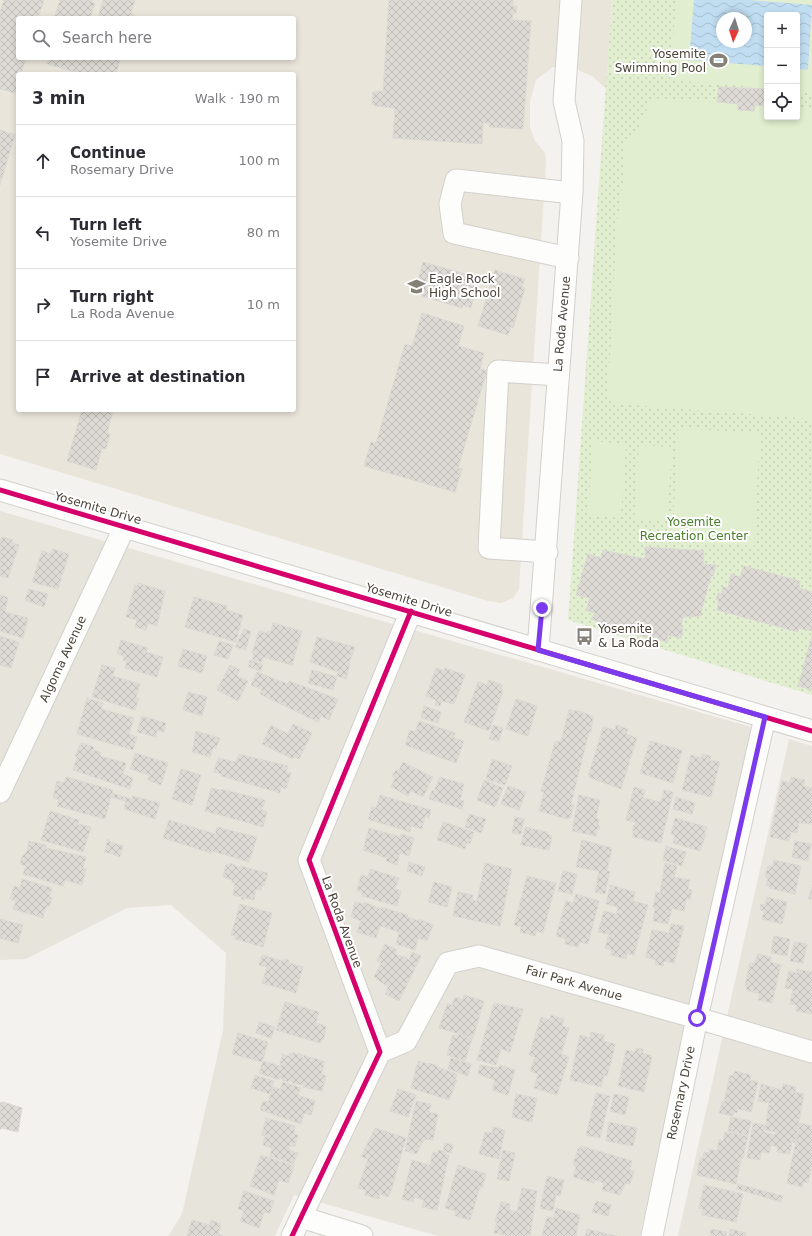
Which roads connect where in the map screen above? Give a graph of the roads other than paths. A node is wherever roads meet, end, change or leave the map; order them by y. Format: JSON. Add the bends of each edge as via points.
{"nodes":[{"id":1,"x":570,"y":0,"type":"edge"},
{"id":2,"x":572,"y":193,"type":"junction"},
{"id":3,"x":568,"y":258,"type":"junction"},
{"id":4,"x":558,"y":375,"type":"junction"},
{"id":5,"x":0,"y":490,"type":"edge"},
{"id":6,"x":125,"y":526,"type":"junction"},
{"id":7,"x":547,"y":552,"type":"junction"},
{"id":8,"x":411,"y":611,"type":"junction"},
{"id":9,"x":538,"y":650,"type":"junction"},
{"id":10,"x":765,"y":717,"type":"junction"},
{"id":11,"x":812,"y":731,"type":"edge"},
{"id":12,"x":0,"y":792,"type":"edge"},
{"id":13,"x":697,"y":1018,"type":"junction"},
{"id":14,"x":380,"y":1052,"type":"junction"},
{"id":15,"x":812,"y":1052,"type":"edge"},
{"id":16,"x":301,"y":1217,"type":"junction"},
{"id":17,"x":292,"y":1236,"type":"edge"},
{"id":18,"x":362,"y":1236,"type":"edge"},
{"id":19,"x":652,"y":1236,"type":"edge"}],
"edges":[{"from":1,"to":2,"type":"street","name":"La Roda Avenue","via":[[564,101],[573,141]]},
{"from":2,"to":3,"type":"street","name":"La Roda Avenue"},
{"from":2,"to":3,"type":"street","via":[[456,180],[450,204],[454,233]]},
{"from":3,"to":4,"type":"street","name":"La Roda Avenue"},
{"from":4,"to":7,"type":"street","name":"La Roda Avenue"},
{"from":4,"to":7,"type":"street","via":[[498,371],[488,548]]},
{"from":5,"to":6,"type":"street","name":"Yosemite Drive"},
{"from":6,"to":8,"type":"street","name":"Yosemite Drive"},
{"from":6,"to":12,"type":"street","name":"Algoma Avenue"},
{"from":7,"to":9,"type":"street","name":"La Roda Avenue"},
{"from":8,"to":9,"type":"street","name":"Yosemite Drive"},
{"from":8,"to":14,"type":"street","name":"La Roda Avenue","via":[[309,860]]},
{"from":9,"to":10,"type":"street","name":"Yosemite Drive"},
{"from":10,"to":11,"type":"street","name":"Yosemite Drive"},
{"from":10,"to":13,"type":"street","name":"Rosemary Drive"},
{"from":13,"to":14,"type":"street","name":"Fair Park Avenue","via":[[479,956],[448,963],[406,1041]]},
{"from":13,"to":15,"type":"street","name":"Fair Park Avenue"},
{"from":13,"to":19,"type":"street","name":"Rosemary Drive"},
{"from":14,"to":16,"type":"street"},
{"from":16,"to":17,"type":"street"},
{"from":16,"to":18,"type":"street"}]}
